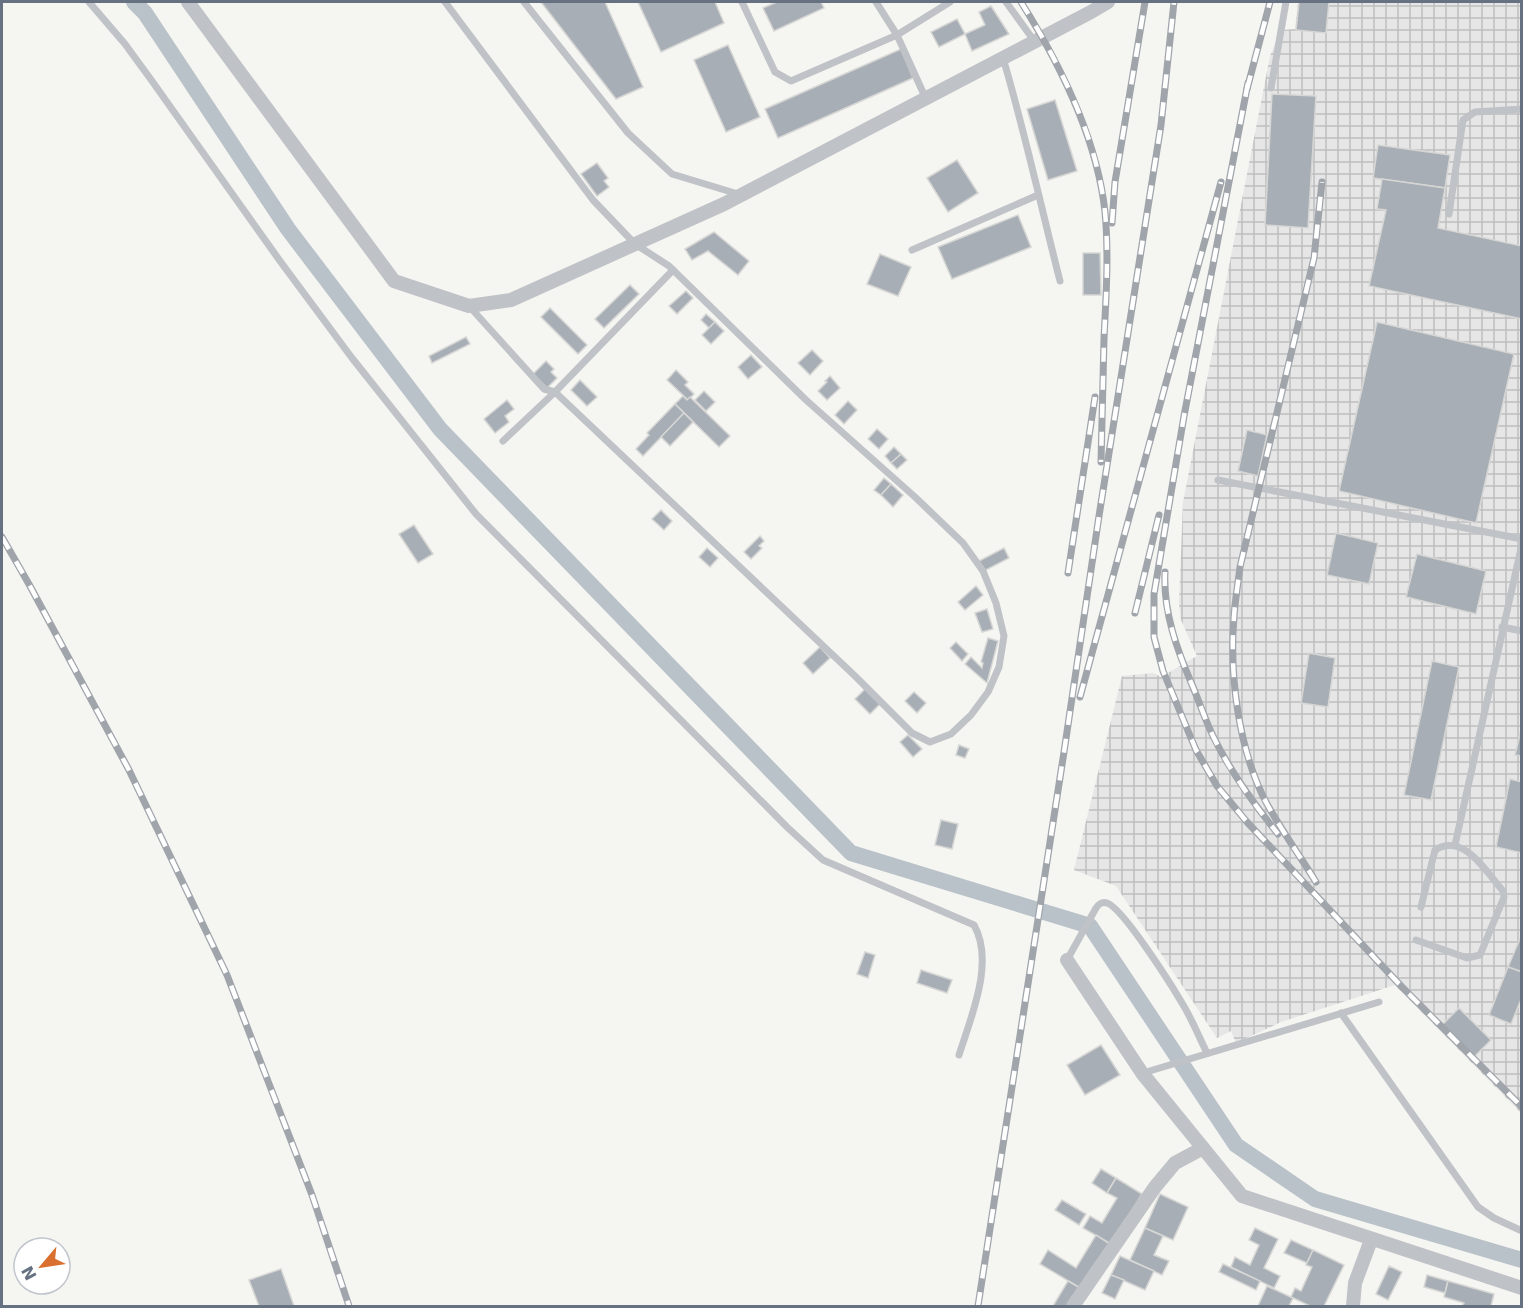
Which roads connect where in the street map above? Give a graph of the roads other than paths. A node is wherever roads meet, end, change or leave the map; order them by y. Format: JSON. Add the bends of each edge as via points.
{"nodes":[{"id":1,"x":89,"y":2,"type":"edge"},
{"id":2,"x":188,"y":2,"type":"edge"},
{"id":3,"x":445,"y":2,"type":"edge"},
{"id":4,"x":524,"y":2,"type":"edge"},
{"id":5,"x":742,"y":2,"type":"edge"},
{"id":6,"x":876,"y":2,"type":"edge"},
{"id":7,"x":950,"y":2,"type":"edge"},
{"id":8,"x":1005,"y":2,"type":"edge"},
{"id":9,"x":1108,"y":2,"type":"edge"},
{"id":10,"x":1286,"y":2,"type":"edge"},
{"id":11,"x":897,"y":35,"type":"junction"},
{"id":12,"x":1035,"y":42,"type":"junction"},
{"id":13,"x":1003,"y":58,"type":"junction"},
{"id":14,"x":1271,"y":88,"type":"dead end"},
{"id":15,"x":926,"y":99,"type":"junction"},
{"id":16,"x":1521,"y":109,"type":"edge"},
{"id":17,"x":740,"y":195,"type":"junction"},
{"id":18,"x":1038,"y":195,"type":"junction"},
{"id":19,"x":1449,"y":214,"type":"dead end"},
{"id":20,"x":635,"y":244,"type":"junction"},
{"id":21,"x":912,"y":250,"type":"dead end"},
{"id":22,"x":673,"y":270,"type":"junction"},
{"id":23,"x":1060,"y":281,"type":"dead end"},
{"id":24,"x":469,"y":306,"type":"junction"},
{"id":25,"x":555,"y":392,"type":"junction"},
{"id":26,"x":503,"y":441,"type":"dead end"},
{"id":27,"x":1218,"y":480,"type":"dead end"},
{"id":28,"x":1521,"y":539,"type":"edge"},
{"id":29,"x":1521,"y":544,"type":"edge"},
{"id":30,"x":1502,"y":627,"type":"junction"},
{"id":31,"x":1521,"y":632,"type":"edge"},
{"id":32,"x":1455,"y":845,"type":"junction"},
{"id":33,"x":1421,"y":907,"type":"dead end"},
{"id":34,"x":1416,"y":939,"type":"dead end"},
{"id":35,"x":1067,"y":958,"type":"joint"},
{"id":36,"x":1379,"y":1002,"type":"dead end"},
{"id":37,"x":1341,"y":1013,"type":"junction"},
{"id":38,"x":1208,"y":1053,"type":"junction"},
{"id":39,"x":959,"y":1055,"type":"dead end"},
{"id":40,"x":1143,"y":1073,"type":"junction"},
{"id":41,"x":1203,"y":1148,"type":"junction"},
{"id":42,"x":1521,"y":1231,"type":"edge"},
{"id":43,"x":1371,"y":1240,"type":"junction"},
{"id":44,"x":1521,"y":1288,"type":"edge"},
{"id":45,"x":1072,"y":1306,"type":"edge"},
{"id":46,"x":1354,"y":1306,"type":"edge"}],
"edges":[{"from":1,"to":39,"type":"lane","via":[[125,44],[352,358],[476,514],[823,860],[974,924],[980,936],[982,979]]},
{"from":2,"to":24,"type":"street","via":[[394,281]]},
{"from":3,"to":20,"type":"lane","via":[[593,200]]},
{"from":4,"to":17,"type":"lane","via":[[628,133],[672,174]]},
{"from":5,"to":11,"type":"lane","via":[[775,72],[791,81]]},
{"from":6,"to":11,"type":"lane"},
{"from":7,"to":11,"type":"lane"},
{"from":8,"to":12,"type":"lane"},
{"from":9,"to":12,"type":"street"},
{"from":10,"to":14,"type":"lane"},
{"from":11,"to":15,"type":"lane"},
{"from":12,"to":13,"type":"street"},
{"from":13,"to":15,"type":"street"},
{"from":13,"to":18,"type":"lane"},
{"from":15,"to":17,"type":"street"},
{"from":16,"to":19,"type":"lane","via":[[1476,112],[1462,120]]},
{"from":17,"to":20,"type":"street"},
{"from":18,"to":21,"type":"lane"},
{"from":18,"to":23,"type":"lane"},
{"from":20,"to":22,"type":"lane"},
{"from":20,"to":24,"type":"street","via":[[511,300]]},
{"from":22,"to":25,"type":"lane"},
{"from":22,"to":25,"type":"lane","via":[[806,400],[963,543],[983,571],[1004,636],[999,667],[988,692],[971,715],[951,734],[930,742],[912,733]]},
{"from":24,"to":25,"type":"lane","via":[[544,389]]},
{"from":25,"to":26,"type":"lane"},
{"from":27,"to":28,"type":"lane"},
{"from":29,"to":30,"type":"lane"},
{"from":30,"to":31,"type":"lane"},
{"from":30,"to":32,"type":"lane"},
{"from":32,"to":33,"type":"lane","via":[[1435,850]]},
{"from":32,"to":34,"type":"lane","via":[[1468,851],[1504,897],[1480,954],[1467,958]]},
{"from":35,"to":38,"type":"lane","via":[[1096,908],[1106,902],[1113,906],[1182,1004]]},
{"from":35,"to":40,"type":"street"},
{"from":36,"to":37,"type":"lane"},
{"from":37,"to":38,"type":"lane"},
{"from":37,"to":42,"type":"lane","via":[[1478,1207]]},
{"from":38,"to":40,"type":"lane"},
{"from":40,"to":41,"type":"street"},
{"from":41,"to":43,"type":"street","via":[[1242,1196]]},
{"from":41,"to":45,"type":"street","via":[[1175,1163],[1155,1187]]},
{"from":43,"to":44,"type":"street"},
{"from":43,"to":46,"type":"street","via":[[1356,1283]]}]}
